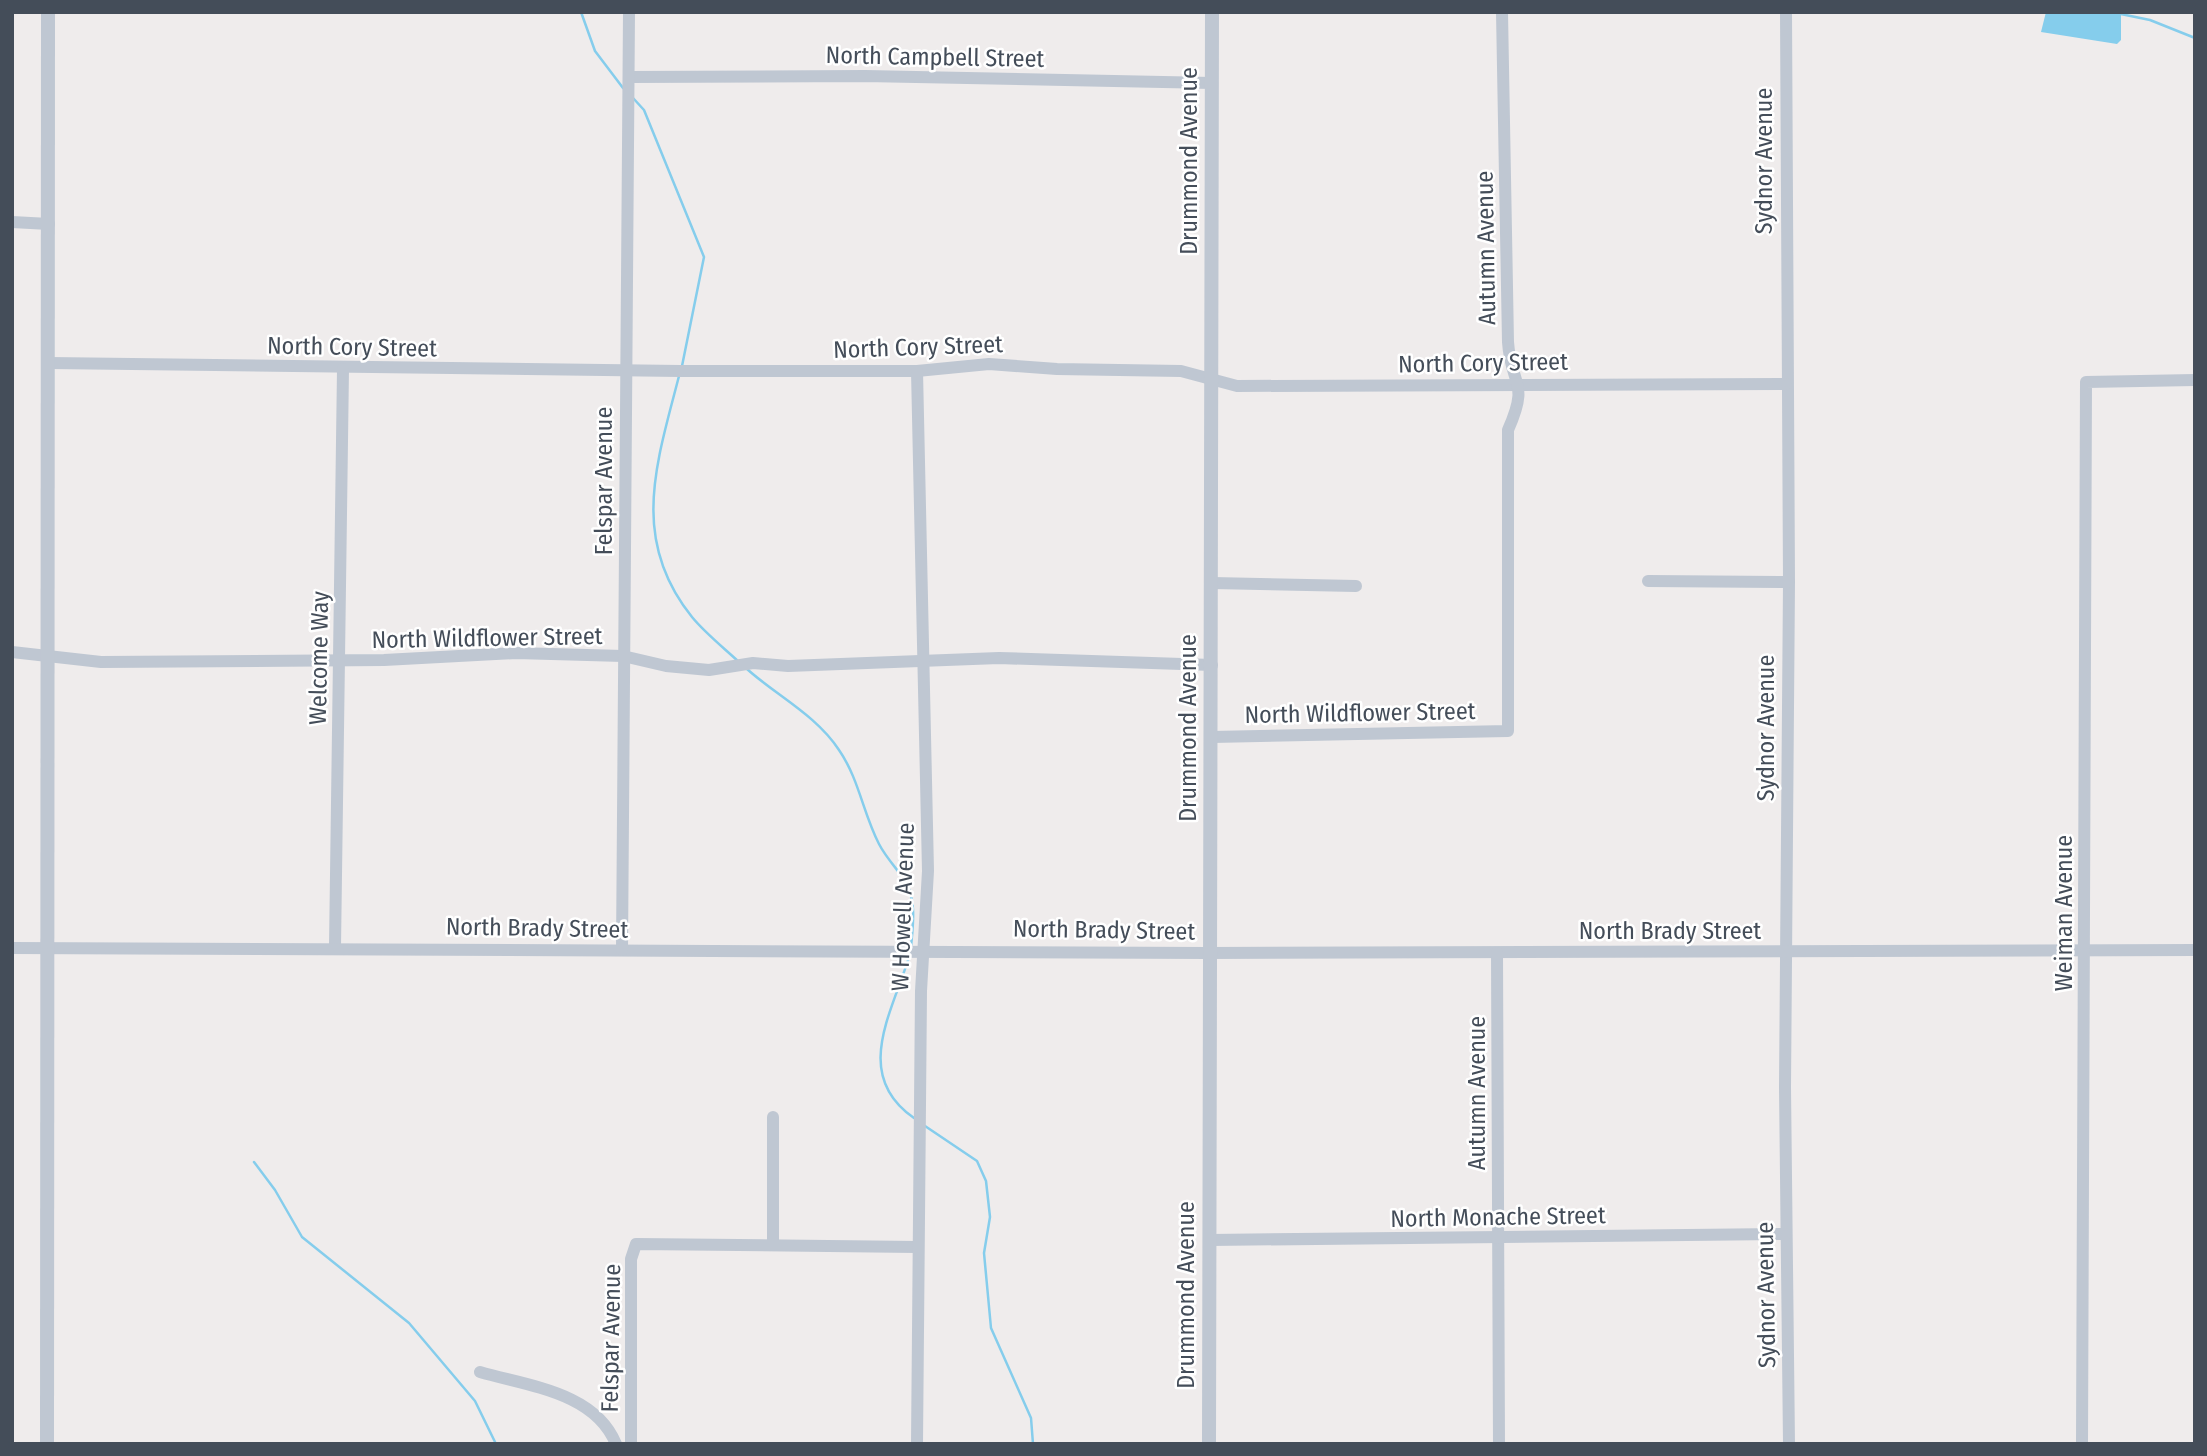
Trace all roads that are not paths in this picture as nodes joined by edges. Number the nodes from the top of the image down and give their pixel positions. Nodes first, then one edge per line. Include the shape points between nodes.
1 (48, 12) edge
2 (629, 12) edge
3 (1212, 12) edge
4 (1502, 12) edge
5 (1786, 12) edge
6 (631, 77) junction
7 (1212, 83) junction
8 (12, 222) edge
9 (49, 224) junction
10 (49, 363) junction
11 (343, 369) junction
12 (625, 370) junction
13 (917, 371) junction
14 (1211, 378) junction
15 (2195, 380) edge
16 (1519, 383) junction
17 (1786, 384) junction
18 (1647, 581) dead end
19 (1789, 582) junction
20 (1212, 583) junction
21 (1356, 586) dead end
22 (12, 652) edge
23 (49, 656) junction
24 (624, 656) junction
25 (924, 660) junction
26 (340, 661) junction
27 (1212, 665) junction
28 (1508, 731) joint
29 (1212, 737) junction
30 (335, 947) junction
31 (12, 948) edge
32 (48, 948) junction
33 (622, 950) junction
34 (925, 950) junction
35 (2085, 950) junction
36 (2195, 950) edge
37 (1787, 951) junction
38 (1208, 953) junction
39 (1497, 953) junction
40 (773, 1117) dead end
41 (1786, 1234) junction
42 (1498, 1238) junction
43 (1210, 1240) junction
44 (773, 1244) junction
45 (917, 1247) junction
46 (480, 1372) dead end
47 (47, 1444) edge
48 (616, 1444) edge
49 (631, 1444) edge
50 (917, 1444) edge
51 (1209, 1444) edge
52 (1499, 1444) edge
53 (1789, 1444) edge
54 (2082, 1444) edge

1 - 9 street
2 - 6 street, Felspar Avenue
3 - 7 street, Drummond Avenue
4 - 16 street, Autumn Avenue via 1508,342
5 - 17 street, Sydnor Avenue
6 - 7 street, North Campbell Street
6 - 12 street, Felspar Avenue
7 - 14 street, Drummond Avenue
8 - 9 street
9 - 10 street
10 - 11 street, North Cory Street
10 - 23 street
11 - 12 street, North Cory Street
11 - 26 street, Welcome Way
12 - 13 street, North Cory Street
12 - 24 street, Felspar Avenue
13 - 14 street, North Cory Street via 989,364 1181,371
13 - 25 street, W Howell Avenue
14 - 16 street, North Cory Street via 1237,386
14 - 20 street, Drummond Avenue
15 - 35 street, Weiman Avenue via 2087,382
16 - 17 street, North Cory Street
16 - 28 street, Autumn Avenue via 1520,400 1508,430
17 - 19 street, Sydnor Avenue
18 - 19 street
19 - 37 street, Sydnor Avenue
20 - 21 street
20 - 27 street, Drummond Avenue
22 - 23 street, North Wildflower Street
23 - 26 street, North Wildflower Street via 101,662
23 - 32 street
24 - 25 street, North Wildflower Street via 709,670 753,663 788,666
24 - 26 street, North Wildflower Street via 516,653
24 - 33 street, Felspar Avenue
25 - 27 street, North Wildflower Street
25 - 34 street, W Howell Avenue
26 - 30 street, Welcome Way
27 - 29 street, Drummond Avenue
28 - 29 street, North Wildflower Street
29 - 38 street, Drummond Avenue
30 - 32 street, North Brady Street
30 - 33 street, North Brady Street
31 - 32 street, North Brady Street
32 - 47 street
33 - 34 street, North Brady Street
34 - 38 street, North Brady Street
34 - 45 street, W Howell Avenue
35 - 36 street, North Brady Street
35 - 37 street, North Brady Street
35 - 54 street, Weiman Avenue
37 - 39 street, North Brady Street
37 - 41 street, Sydnor Avenue
38 - 39 street, North Brady Street
38 - 43 street, Drummond Avenue
39 - 42 street, Autumn Avenue
40 - 44 street
41 - 42 street, North Monache Street
41 - 53 street, Sydnor Avenue
42 - 43 street, North Monache Street
42 - 52 street, Autumn Avenue
43 - 51 street, Drummond Avenue
44 - 45 street
44 - 49 street, Felspar Avenue via 636,1244 631,1259
45 - 50 street, W Howell Avenue
46 - 48 street via 573,1399 609,1427

